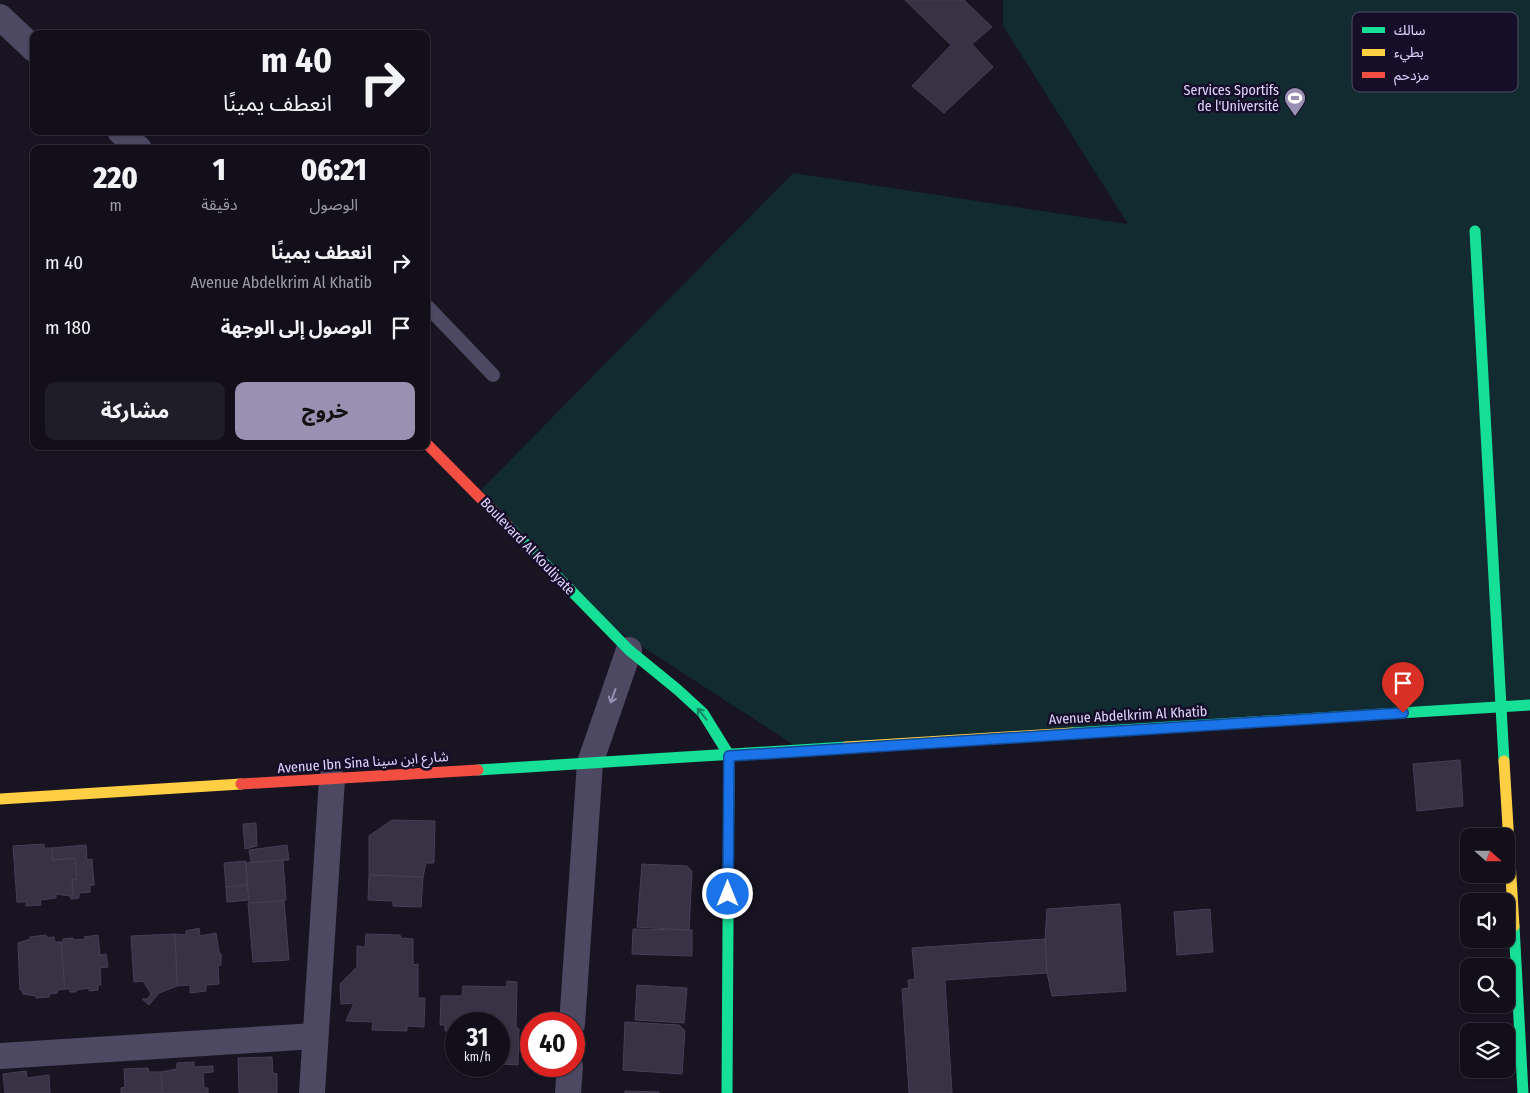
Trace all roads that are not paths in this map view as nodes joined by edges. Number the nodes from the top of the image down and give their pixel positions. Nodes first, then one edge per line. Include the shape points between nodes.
1 (0, 17) edge
2 (30, 45) edge
3 (124, 135) edge
4 (134, 145) edge
5 (1475, 230) dead end
6 (430, 309) edge
7 (493, 375) dead end
8 (430, 447) edge
9 (629, 650) junction
10 (1530, 705) edge
11 (1501, 707) junction
12 (729, 756) junction
13 (590, 763) junction
14 (332, 779) junction
15 (0, 799) edge
16 (573, 1012) edge
17 (315, 1036) junction
18 (0, 1056) edge
19 (569, 1077) edge
20 (312, 1093) edge
21 (568, 1093) edge
22 (728, 1093) edge
23 (1522, 1093) edge

1 - 2 street
3 - 4 street
5 - 11 street
6 - 7 lane
8 - 9 street, Boulevard Al Kouliyate
12 -> 9 street, Boulevard Al Kouliyate via 703,714
9 -> 13 street
10 - 11 street, Avenue Abdelkrim Al Khatib
11 - 12 street, Avenue Abdelkrim Al Khatib
11 - 23 street
12 - 13 street, Avenue Ibn Sina شارع ابن سينا
12 - 22 street
13 - 14 street, Avenue Ibn Sina شارع ابن سينا
13 - 16 street
14 - 15 street, Avenue Ibn Sina شارع ابن سينا
14 - 17 street
17 - 18 street
17 - 20 street
19 - 21 street

